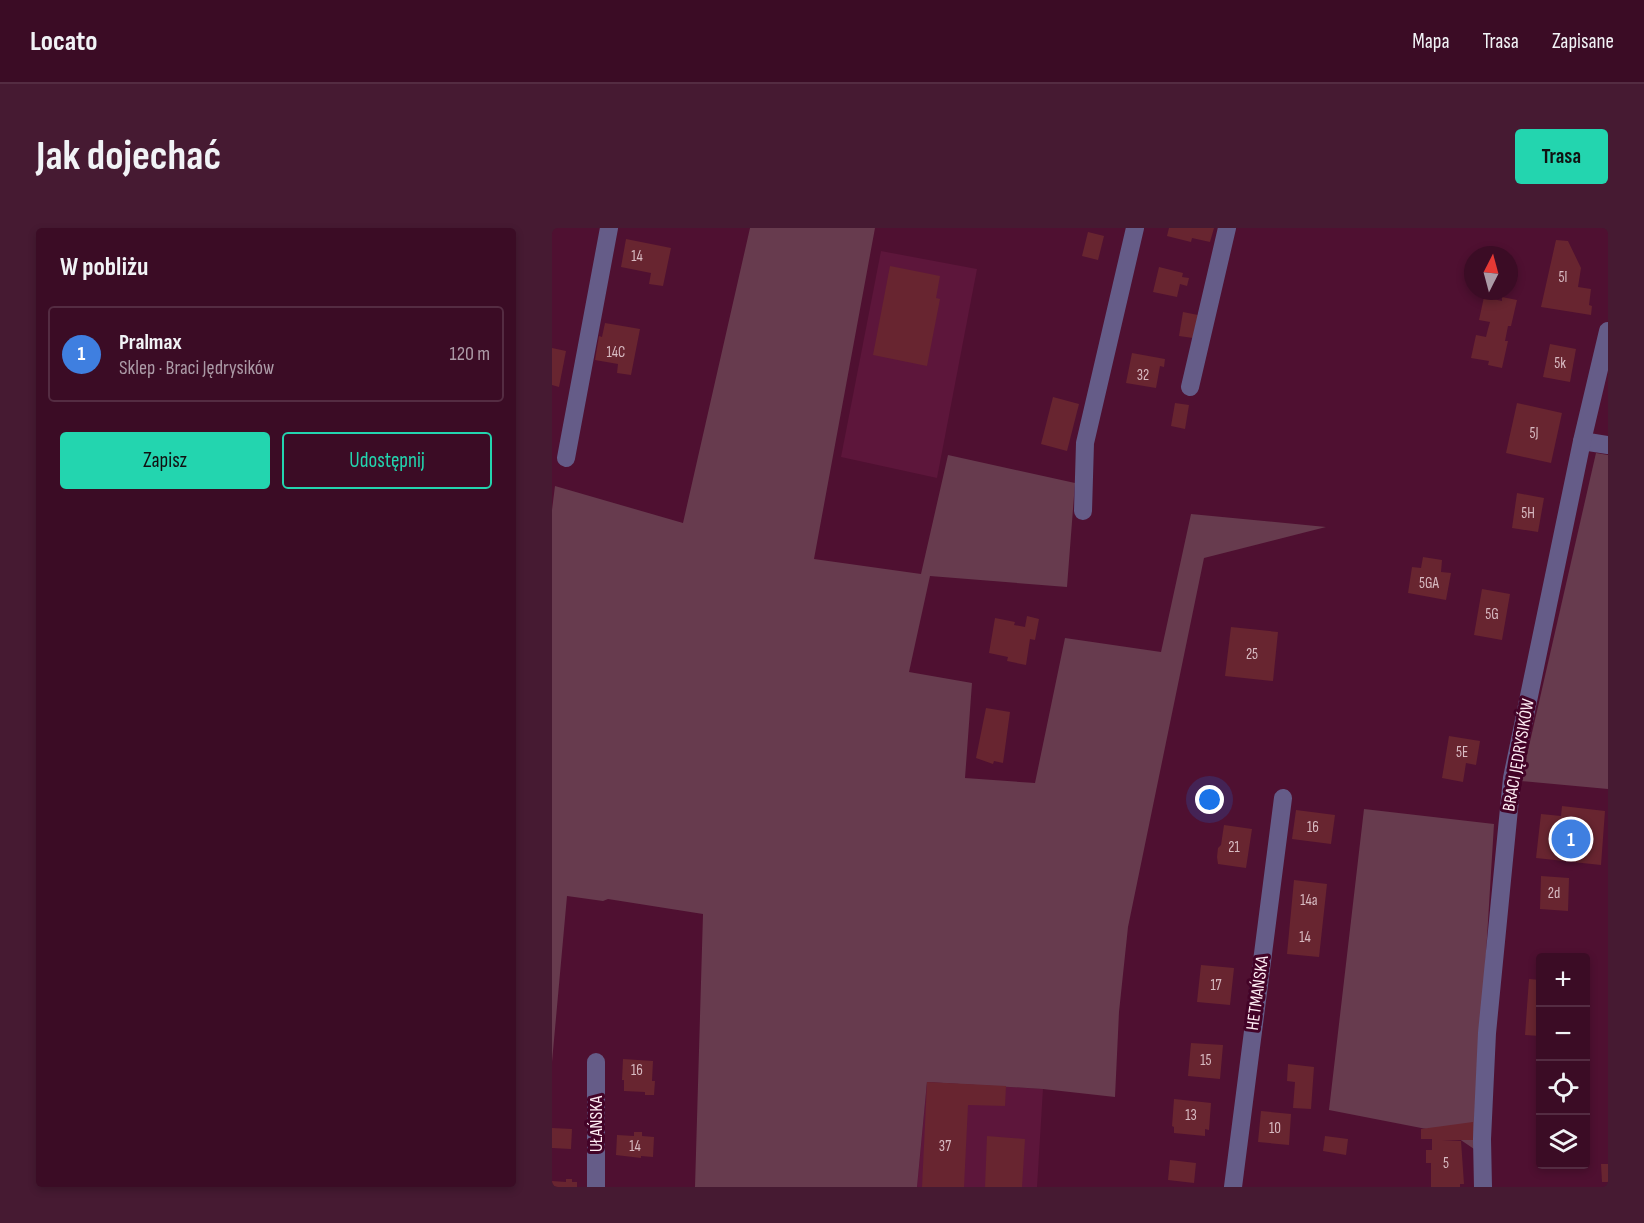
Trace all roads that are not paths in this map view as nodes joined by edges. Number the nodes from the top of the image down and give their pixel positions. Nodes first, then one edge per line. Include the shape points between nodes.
1 (609, 228) edge
2 (1135, 228) edge
3 (1227, 228) edge
4 (1608, 331) edge
5 (1190, 387) dead end
6 (1582, 441) junction
7 (1608, 445) edge
8 (566, 458) dead end
9 (1083, 511) dead end
10 (1283, 798) dead end
11 (596, 1062) dead end
12 (596, 1187) edge
13 (1233, 1187) edge
14 (1483, 1187) edge

1 - 8 street
2 - 9 street via 1085,443
3 - 5 street
4 - 6 street, BRACI JĘDRYSIKÓW
6 - 7 street
6 - 14 street, BRACI JĘDRYSIKÓW via 1512,778 1487,1033
10 - 13 street, HETMAŃSKA
11 - 12 street, UŁAŃSKA

